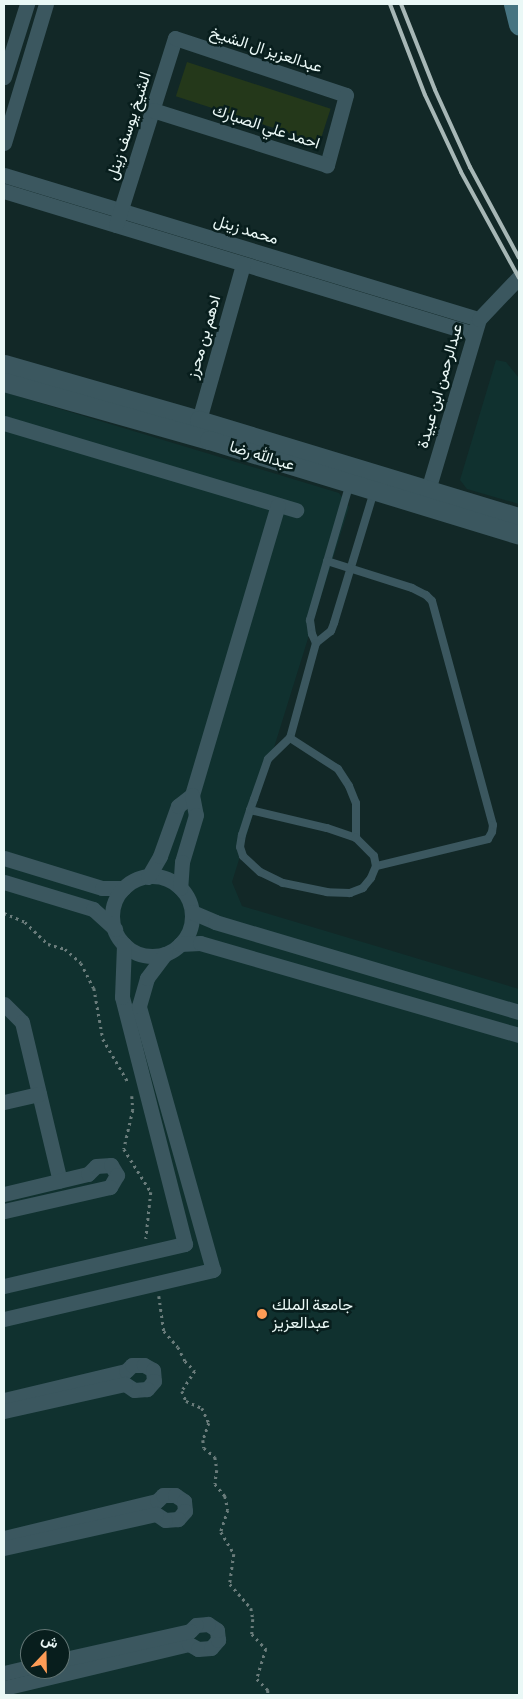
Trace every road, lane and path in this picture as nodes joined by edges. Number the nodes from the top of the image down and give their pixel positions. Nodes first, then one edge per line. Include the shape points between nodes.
1 (27, 4) edge
2 (46, 4) edge
3 (514, 4) edge
4 (519, 24) edge
5 (175, 38) joint
6 (4, 77) edge
7 (346, 95) joint
8 (153, 110) junction
9 (4, 143) edge
10 (4, 175) edge
11 (4, 191) edge
12 (118, 218) junction
13 (243, 264) junction
14 (519, 278) edge
15 (478, 318) junction
16 (474, 334) junction
17 (4, 364) edge
18 (4, 382) edge
19 (199, 420) junction
20 (4, 423) edge
21 (350, 483) junction
22 (428, 490) junction
23 (374, 491) junction
24 (278, 505) junction
25 (296, 510) dead end
26 (519, 517) edge
27 (519, 536) edge
28 (327, 561) junction
29 (351, 568) junction
30 (316, 643) junction
31 (290, 738) junction
32 (192, 794) junction
33 (250, 810) junction
34 (356, 838) junction
35 (4, 858) edge
36 (376, 866) junction
37 (148, 877) junction
38 (4, 882) edge
39 (124, 888) junction
40 (180, 888) junction
41 (192, 912) junction
42 (114, 929) junction
43 (124, 944) junction
44 (180, 944) junction
45 (165, 954) junction
46 (4, 1004) edge
47 (519, 1012) edge
48 (519, 1035) edge
49 (39, 1094) junction
50 (4, 1102) edge
51 (60, 1181) junction
52 (4, 1194) edge
53 (4, 1211) edge
54 (4, 1286) edge
55 (4, 1319) edge
56 (4, 1400) edge
57 (4, 1411) edge
58 (4, 1538) edge
59 (4, 1548) edge
60 (70, 1658) edge
61 (20, 1669) edge
62 (70, 1672) edge
63 (4, 1673) edge
64 (42, 1679) edge
65 (4, 1688) edge

1 - 6 street
2 - 9 street
3 - 4 main road
5 - 7 street, عبدالعزيز ال الشيخ
5 - 8 street, الشيخ يوسف زينل
7 - 8 street, احمد علي الصبارك via 327,165
8 - 12 street, الشيخ يوسف زينل
10 - 12 street, محمد زينل
11 - 12 street, محمد زينل
12 - 13 street, محمد زينل
12 - 15 street, محمد زينل
13 - 16 street, محمد زينل
13 - 19 street, ادهم بن محرز
14 - 15 street, عبدالرحمن ابن عبيدة
15 - 16 street, عبدالرحمن ابن عبيدة
16 - 22 street, عبدالرحمن ابن عبيدة
17 - 19 street, عبدالله رضا
18 - 21 street, عبدالله رضا
19 - 22 street, عبدالله رضا
20 - 24 street
21 - 23 street, عبدالله رضا
21 - 28 lane
22 - 26 street, عبدالله رضا
23 - 27 street, عبدالله رضا
23 - 29 lane
24 - 25 street
24 - 32 street
28 - 29 lane
28 - 30 lane via 310,620
29 - 30 lane via 331,631
29 - 36 lane via 412,588 426,594 432,601 493,825 488,839
30 - 31 lane
31 - 33 lane via 268,759
31 - 34 lane via 338,769 356,803
32 - 37 street via 178,806 160,856
32 - 40 street via 196,815 182,862
33 - 34 lane
33 - 36 lane via 240,847 243,856 260,872 283,883 350,893 363,888
34 - 36 lane via 374,856
35 - 39 street via 102,888
37 - 39 street
37 - 40 street via 165,879
38 - 42 street via 93,908
39 - 42 street via 114,903
40 - 41 street
41 - 44 street via 190,929
41 - 47 street via 215,922
42 - 43 street
43 - 45 street via 148,956
43 - 54 street via 122,997 186,1244
44 - 45 street
44 - 48 street via 200,943
45 - 55 street via 146,978 139,1006 213,1270
46 - 49 street via 22,1022
49 - 50 street
49 - 51 street
51 - 52 street
51 - 53 street via 88,1174 96,1166 111,1166 117,1175 110,1187
56 - 57 street via 126,1372 132,1365 144,1365 153,1370 154,1380 147,1389 134,1390 125,1384
58 - 59 street via 158,1502 163,1495 175,1495 184,1500 185,1511 178,1519 165,1520 156,1514
60 - 62 street via 190,1631 196,1625 208,1624 217,1630 218,1640 211,1648 198,1649 189,1644
61 - 63 street
64 - 65 street

